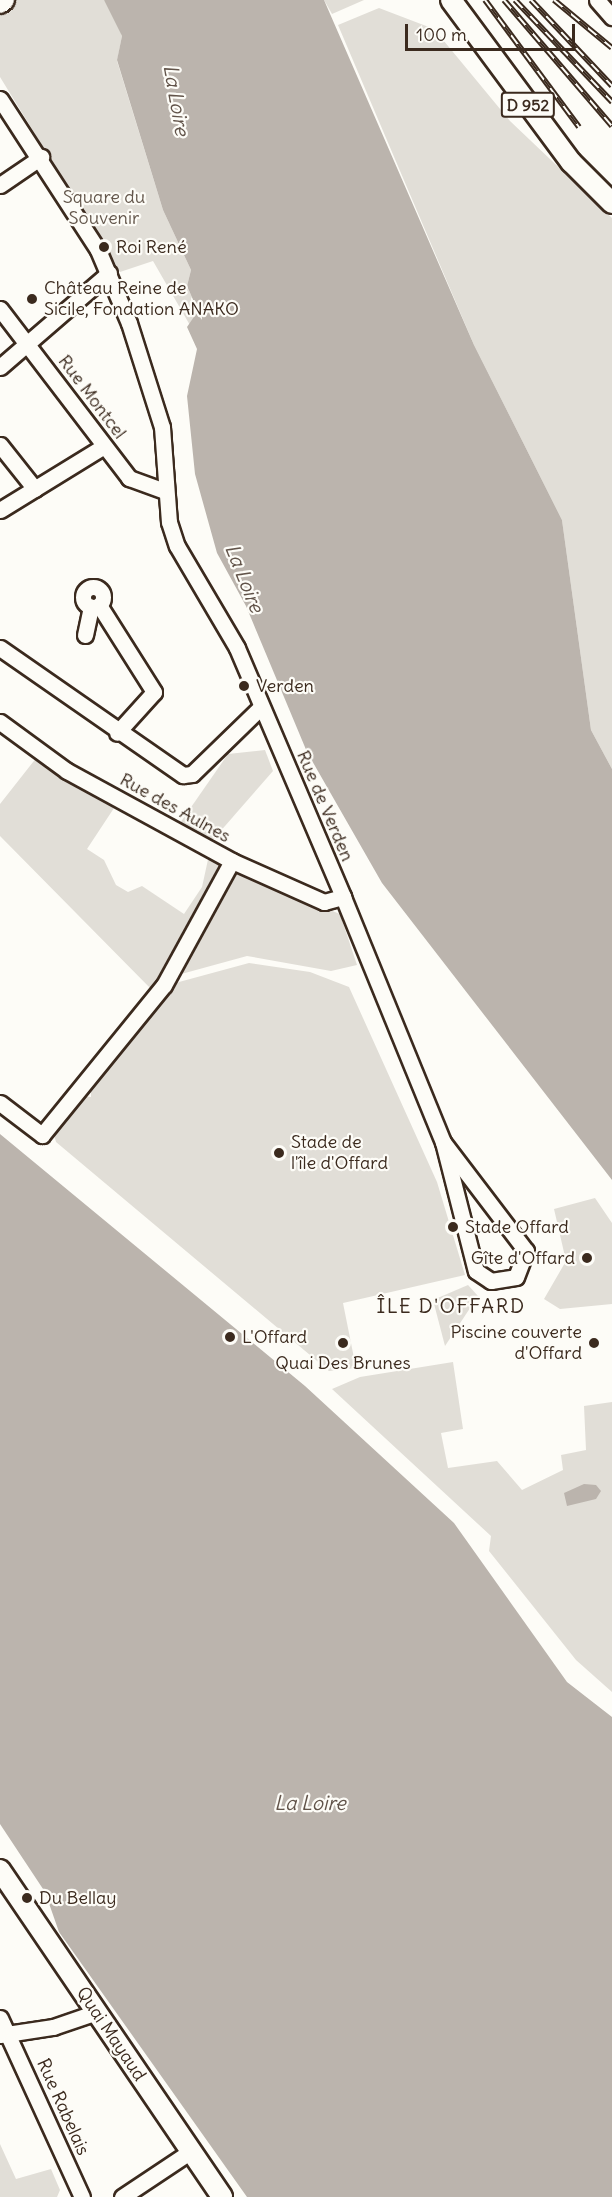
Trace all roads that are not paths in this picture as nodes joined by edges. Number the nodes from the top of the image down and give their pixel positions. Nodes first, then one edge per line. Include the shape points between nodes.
1 (4, 0) edge
2 (452, 0) edge
3 (597, 0) edge
4 (0, 3) edge
5 (612, 17) edge
6 (0, 99) edge
7 (41, 157) junction
8 (0, 185) edge
9 (612, 203) edge
10 (109, 273) junction
11 (0, 309) edge
12 (27, 344) junction
13 (0, 368) edge
14 (0, 445) edge
15 (104, 446) junction
16 (35, 489) junction
17 (165, 491) junction
18 (0, 510) edge
19 (85, 635) dead end
20 (1, 651) edge
21 (261, 707) junction
22 (0, 722) edge
23 (117, 733) junction
24 (232, 861) junction
25 (343, 897) junction
26 (0, 1103) edge
27 (443, 1142) junction
28 (0, 1870) edge
29 (97, 2012) junction
30 (0, 2018) edge
31 (4, 2034) edge
32 (191, 2151) junction
33 (82, 2197) edge
34 (122, 2197) edge
35 (222, 2197) edge

1 - 4 main road
2 - 9 main road, D 952 via 571,162
3 - 5 street
6 - 7 street, Rue de Verden
7 - 8 street
7 - 10 street, Rue de Verden
10 - 12 street
10 - 17 street, Rue de Verden via 141,352 162,427
11 - 12 street, Rue Montcel
12 - 13 street
12 - 15 street, Rue Montcel
14 - 16 street
15 - 16 street
15 - 17 street, Rue Montcel via 129,478
16 - 18 street
17 - 21 street, Rue de Verden via 177,546 237,648
19 - 23 street via 95,606 154,692
20 - 23 street
21 - 23 street via 192,774 176,773
21 - 25 street, Rue de Verden
22 - 24 street, Rue des Aulnes via 67,771
24 - 25 street, Rue des Aulnes via 324,902
24 - 26 street via 164,984 42,1135
25 - 27 street, Rue de Verden
27 - 27 street via 476,1271 491,1281 516,1277 526,1251
28 - 29 main road, Quai Mayaud
29 - 31 street via 60,2025
29 - 32 main road, Quai Mayaud
30 - 31 street, Rue Rabelais
31 - 33 street, Rue Rabelais
32 - 34 street
32 - 35 main road, Quai Mayaud

